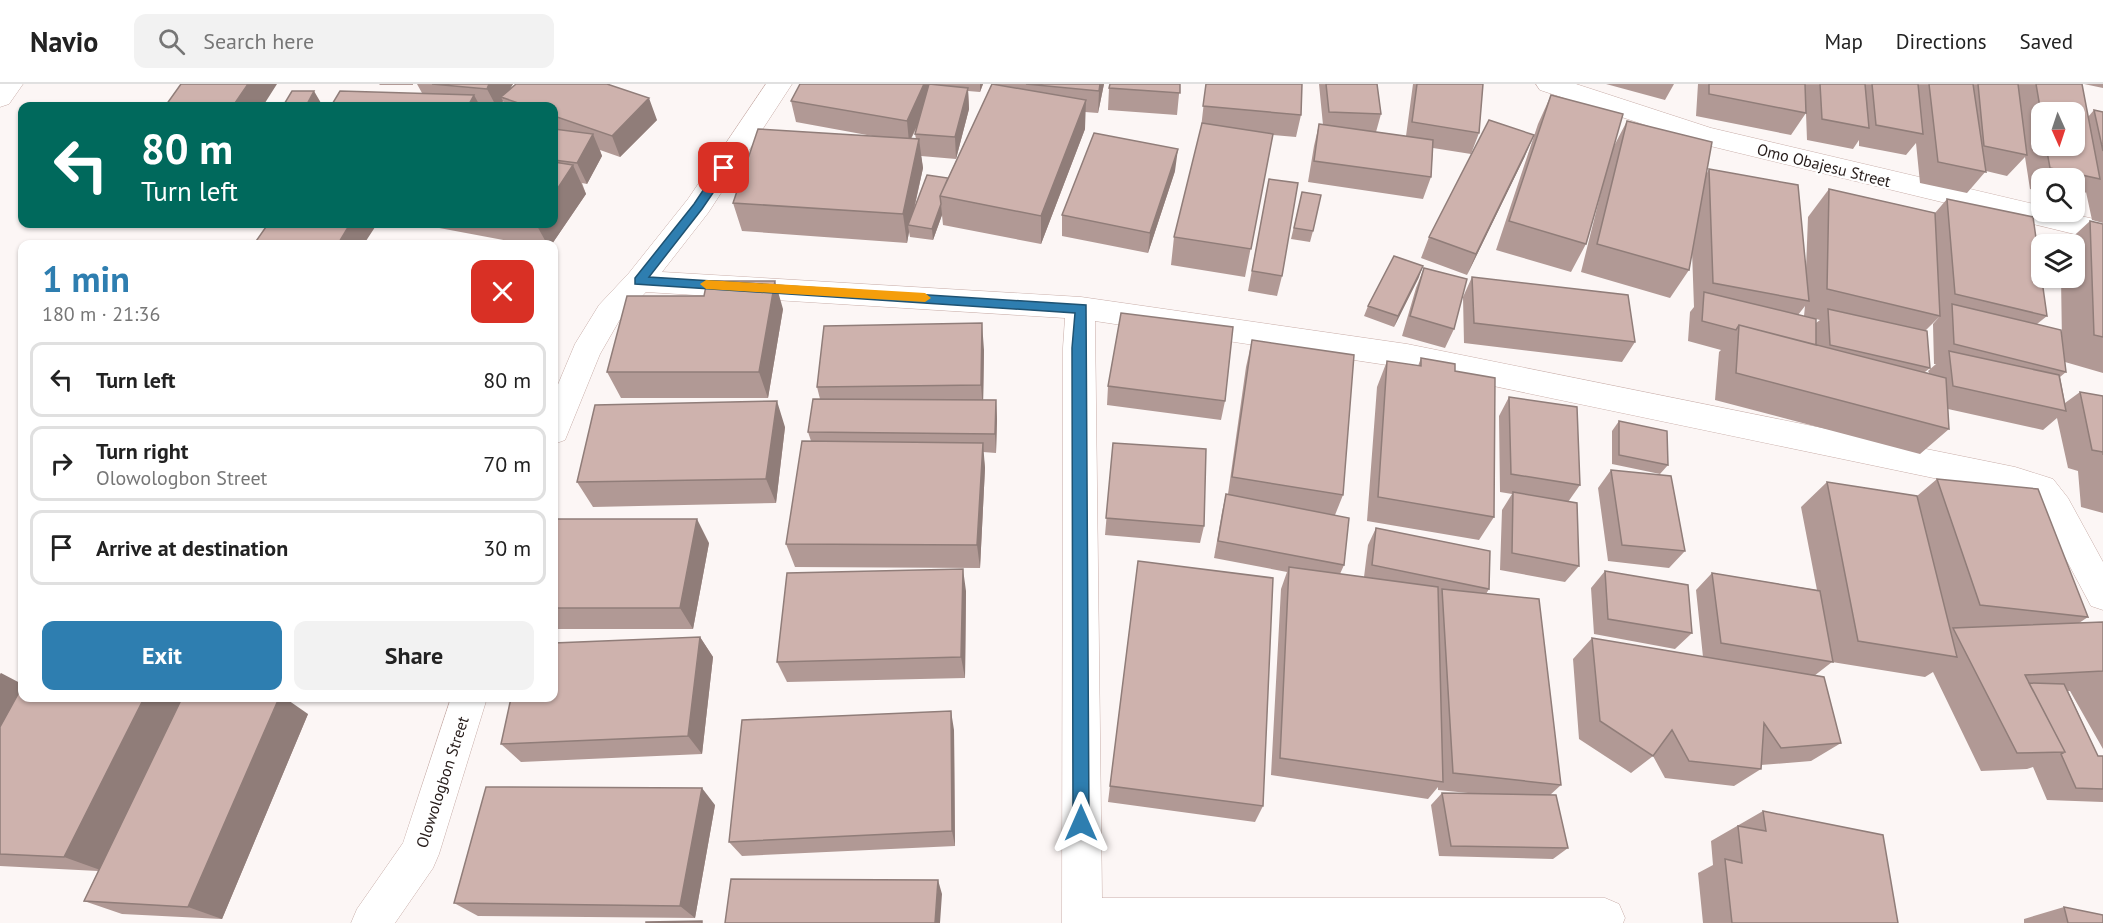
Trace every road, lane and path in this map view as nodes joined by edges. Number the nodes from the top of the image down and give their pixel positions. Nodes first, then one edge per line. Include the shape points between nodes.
1 (10, 84) edge
2 (779, 84) edge
3 (1549, 84) edge
4 (0, 98) edge
5 (2103, 231) edge
6 (639, 281) junction
7 (1081, 308) junction
8 (558, 421) edge
9 (2103, 595) edge
10 (468, 702) edge
11 (1605, 918) dead end
12 (1082, 920) edge
13 (371, 923) edge

1 - 4 street
2 - 6 street via 698,206
3 - 5 street, Omo Obajesu Street via 1706,136
6 - 7 street
6 - 8 street via 609,313 585,352
7 - 9 street via 1407,356 2015,481 2041,489 2056,508
7 - 12 street via 1078,348
10 - 13 street, Olowologbon Street via 419,854
11 - 12 street

